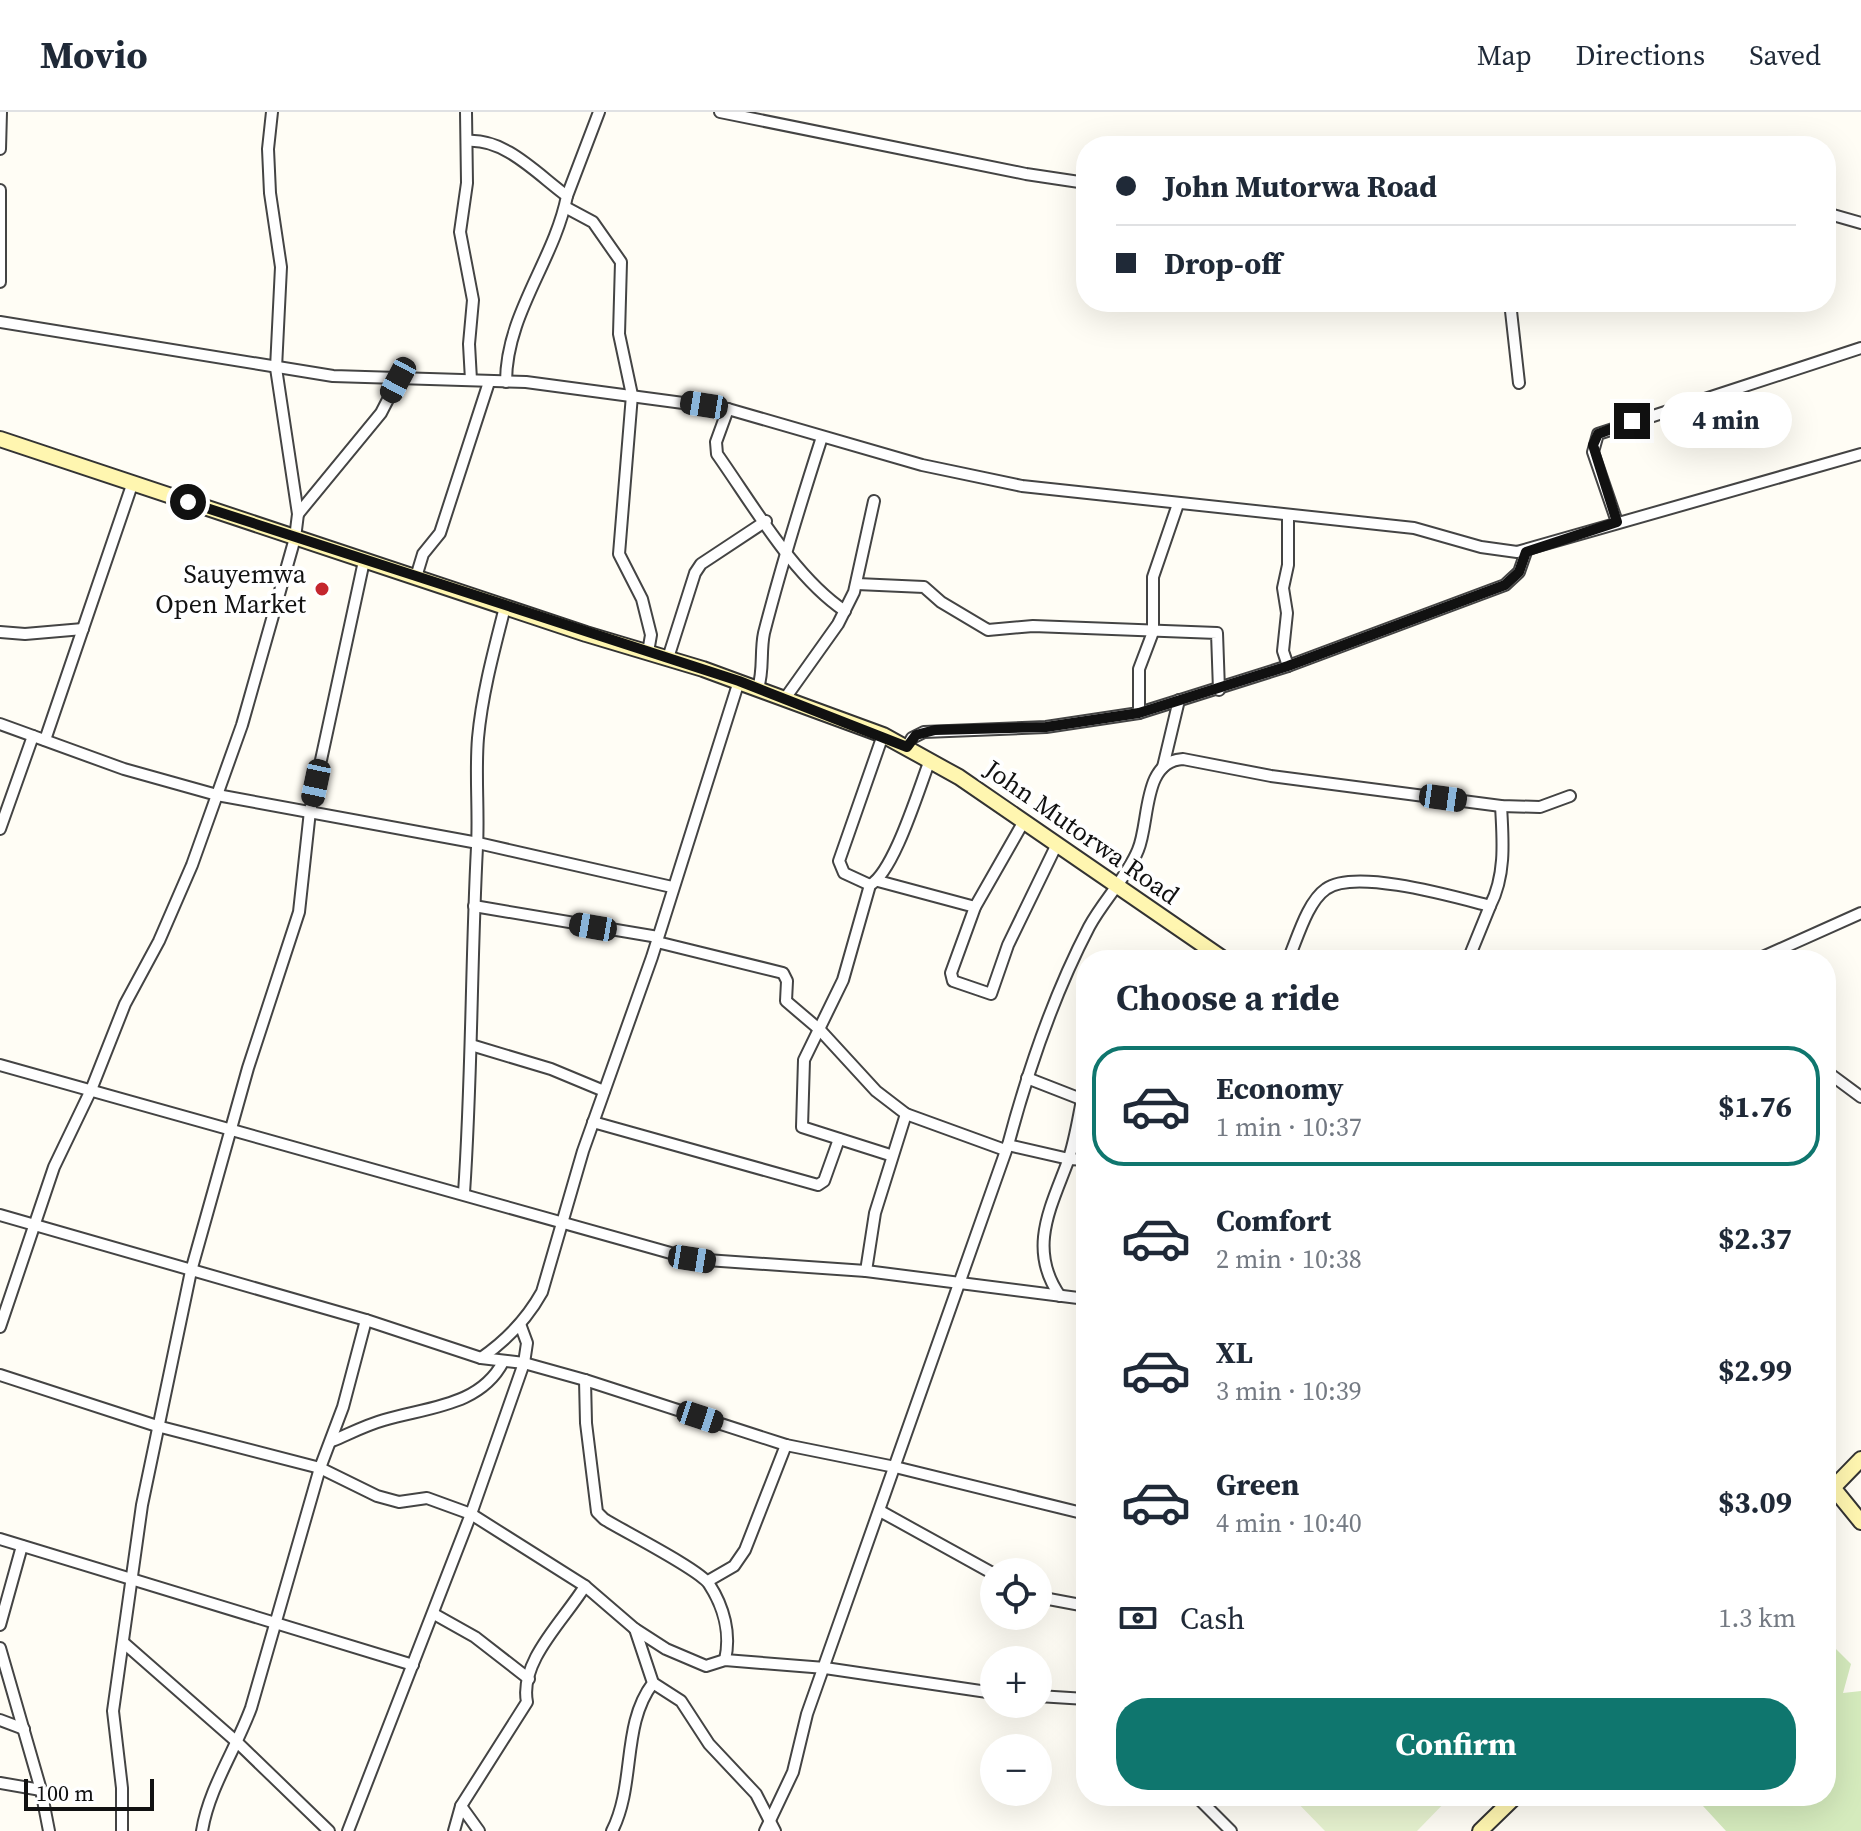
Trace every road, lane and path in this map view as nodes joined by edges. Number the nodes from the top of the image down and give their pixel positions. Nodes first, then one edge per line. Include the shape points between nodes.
1 (1, 112) edge
2 (272, 112) edge
3 (466, 112) edge
4 (599, 112) edge
5 (720, 112) edge
6 (467, 141) junction
7 (0, 149) edge
8 (1076, 182) edge
9 (0, 190) edge
10 (566, 202) junction
11 (1836, 216) edge
12 (1861, 223) edge
13 (0, 282) edge
14 (1511, 312) edge
15 (0, 322) edge
16 (1861, 348) edge
17 (276, 368) junction
18 (398, 380) junction
19 (471, 380) junction
20 (489, 382) junction
21 (506, 382) junction
22 (1519, 383) dead end
23 (632, 395) junction
24 (728, 409) junction
25 (822, 437) junction
26 (0, 439) edge
27 (1861, 454) edge
28 (133, 482) junction
29 (874, 501) dead end
30 (1178, 504) junction
31 (298, 514) junction
32 (1288, 517) junction
33 (766, 521) junction
34 (1617, 522) junction
35 (295, 538) junction
36 (786, 550) junction
37 (1526, 552) junction
38 (364, 561) junction
39 (416, 577) junction
40 (857, 584) junction
41 (505, 607) junction
42 (845, 611) junction
43 (83, 629) junction
44 (0, 632) edge
45 (1153, 632) junction
46 (648, 652) junction
47 (668, 658) junction
48 (1288, 666) junction
49 (739, 681) junction
50 (758, 688) junction
51 (1219, 690) junction
52 (786, 697) junction
53 (1179, 700) junction
54 (1139, 713) junction
55 (0, 724) edge
56 (883, 735) junction
57 (33, 736) junction
58 (45, 740) junction
59 (907, 747) junction
60 (930, 760) junction
61 (1163, 767) junction
62 (217, 795) junction
63 (1570, 796) dead end
64 (1501, 806) junction
65 (310, 811) junction
66 (1024, 821) junction
67 (0, 829) edge
68 (478, 843) junction
69 (1057, 844) junction
70 (874, 883) junction
71 (1116, 884) junction
72 (672, 887) junction
73 (474, 906) junction
74 (1490, 906) junction
75 (975, 907) junction
76 (1861, 913) edge
77 (658, 939) junction
78 (1078, 950) edge
79 (1210, 950) edge
80 (1293, 950) edge
81 (1472, 950) edge
82 (1778, 950) edge
83 (1076, 955) edge
84 (820, 1030) junction
85 (471, 1045) junction
86 (0, 1065) edge
87 (1027, 1078) junction
88 (1836, 1078) edge
89 (91, 1090) junction
90 (604, 1091) junction
91 (1076, 1097) edge
92 (1861, 1097) edge
93 (906, 1114) junction
94 (593, 1122) junction
95 (231, 1130) junction
96 (1076, 1131) edge
97 (839, 1139) junction
98 (1007, 1147) junction
99 (890, 1155) junction
100 (1069, 1159) junction
101 (1076, 1159) edge
102 (464, 1193) junction
103 (0, 1215) edge
104 (35, 1224) junction
105 (562, 1224) junction
106 (191, 1271) junction
107 (866, 1271) junction
108 (960, 1284) junction
109 (1060, 1296) junction
110 (1076, 1298) edge
111 (366, 1320) junction
112 (520, 1324) junction
113 (0, 1327) edge
114 (481, 1358) junction
115 (503, 1362) junction
116 (524, 1363) junction
117 (0, 1375) edge
118 (585, 1380) junction
119 (157, 1426) junction
120 (332, 1441) junction
121 (786, 1445) junction
122 (1861, 1459) edge
123 (895, 1467) junction
124 (320, 1468) junction
125 (1836, 1480) edge
126 (1836, 1495) edge
127 (880, 1511) junction
128 (1076, 1512) edge
129 (471, 1514) junction
130 (1861, 1522) edge
131 (0, 1539) edge
132 (22, 1546) junction
133 (980, 1566) edge
134 (129, 1578) junction
135 (708, 1581) junction
136 (585, 1586) junction
137 (1052, 1600) edge
138 (1076, 1604) edge
139 (434, 1614) junction
140 (275, 1621) junction
141 (0, 1625) edge
142 (635, 1629) junction
143 (124, 1643) junction
144 (0, 1648) edge
145 (725, 1660) junction
146 (413, 1665) junction
147 (825, 1668) junction
148 (529, 1679) junction
149 (653, 1683) junction
150 (980, 1691) edge
151 (1052, 1697) edge
152 (1076, 1698) edge
153 (0, 1720) edge
154 (24, 1729) junction
155 (238, 1743) junction
156 (0, 1783) edge
157 (41, 1790) junction
158 (461, 1806) junction
159 (1206, 1806) edge
160 (1506, 1806) edge
161 (770, 1828) edge
162 (49, 1831) edge
163 (122, 1831) edge
164 (202, 1831) edge
165 (329, 1831) edge
166 (348, 1831) edge
167 (454, 1831) edge
168 (479, 1831) edge
169 (612, 1831) edge
170 (1231, 1831) edge
171 (1480, 1831) edge

1 - 7 street
2 - 17 street via 270,193 281,267
3 - 6 street
4 - 10 street
5 - 8 street
6 - 10 street via 502,147
6 - 19 street via 460,232 473,300
9 - 13 street
10 - 21 street via 510,342
10 - 23 street via 593,222 619,256 619,334
11 - 12 street
14 - 22 street
15 - 17 street
16 - 34 street via 1598,434 1593,452
17 - 18 street
17 - 31 street
18 - 19 street
18 - 31 street via 381,413
19 - 20 street
20 - 21 street
20 - 39 street via 440,533 423,554
21 - 23 street
23 - 24 street
23 - 46 street via 619,554 642,599 651,635
24 - 25 street
24 - 33 street via 717,454
25 - 30 street via 1022,486
25 - 36 street
26 - 28 street, John Mutorwa Road
27 - 34 street
28 - 35 street, John Mutorwa Road
28 - 43 street
29 - 40 street
30 - 32 street
30 - 45 street via 1153,577
31 - 35 street
32 - 37 street via 1414,528 1481,547
32 - 48 street via 1283,588 1283,651
33 - 36 street
33 - 47 street via 701,564
34 - 37 street
35 - 38 street, John Mutorwa Road
35 - 62 street
36 - 42 street via 814,587
36 - 50 street via 761,649
37 - 48 street via 1519,572 1505,585
38 - 39 street, John Mutorwa Road
38 - 65 street
39 - 41 street, John Mutorwa Road
40 - 42 street
40 - 45 street via 924,587 988,630 1033,626
41 - 46 street, John Mutorwa Road
41 - 68 street via 478,738
42 - 52 street
43 - 44 street
43 - 58 street
45 - 51 street via 1217,633
45 - 54 street via 1139,669
46 - 47 street, John Mutorwa Road
47 - 49 street, John Mutorwa Road
48 - 51 street
49 - 50 street, John Mutorwa Road
49 - 72 street
50 - 52 street, John Mutorwa Road
51 - 53 street
52 - 56 street, John Mutorwa Road
53 - 54 street
53 - 61 street
54 - 59 street via 1046,727 935,730 916,735
55 - 57 street
56 - 59 street, John Mutorwa Road
56 - 70 street via 839,861 844,873
57 - 58 street
57 - 67 street
58 - 62 street
59 - 60 street, John Mutorwa Road
60 - 66 street, John Mutorwa Road
60 - 70 street via 893,854
61 - 64 street via 1183,759
61 - 71 street via 1155,776 1138,851
62 - 65 street
62 - 89 street via 192,865 125,1004
63 - 64 street via 1540,807
64 - 74 street via 1503,850
65 - 68 street
65 - 95 street via 299,912
66 - 69 street, John Mutorwa Road
66 - 75 street
68 - 72 street
68 - 73 street
69 - 71 street, John Mutorwa Road
69 - 75 street via 1008,945 991,994 951,978
70 - 75 street
70 - 84 street via 843,980
71 - 78 street
71 - 79 street, John Mutorwa Road
72 - 77 street
73 - 77 street
73 - 85 street
74 - 80 street via 1398,885 1337,883 1317,898
74 - 81 street
76 - 82 street
77 - 84 street via 783,973 786,1001
77 - 90 street
83 - 87 street
84 - 93 street via 876,1091
84 - 97 street via 804,1060 801,1123 805,1130
85 - 90 street
85 - 102 street
86 - 89 street
87 - 91 street
87 - 98 street
88 - 92 street
89 - 95 street
89 - 104 street via 54,1167
90 - 94 street
93 - 98 street
93 - 99 street
94 - 97 street via 818,1185
94 - 105 street
95 - 102 street
95 - 106 street
96 - 100 street
97 - 99 street
98 - 100 street
98 - 108 street
99 - 107 street
100 - 101 street
100 - 109 street via 1052,1196 1042,1240
102 - 105 street
103 - 104 street
104 - 106 street
104 - 113 street
105 - 107 street via 713,1262
105 - 112 street via 542,1292
106 - 111 street
106 - 119 street
107 - 108 street
108 - 109 street
108 - 123 street
109 - 110 street
111 - 114 street
111 - 120 street
112 - 114 street
112 - 116 street via 527,1343
114 - 115 street
115 - 116 street
115 - 120 street via 483,1390
116 - 118 street
116 - 129 street
117 - 119 street
118 - 121 street
118 - 135 street via 597,1512
119 - 124 street
119 - 134 street
120 - 124 street
121 - 123 street
121 - 135 street via 745,1550 734,1566
122 - 125 street
123 - 127 street
123 - 128 street
124 - 129 street via 377,1496 399,1502 427,1498
124 - 140 street
126 - 130 street
127 - 133 street
127 - 147 street
129 - 136 street
129 - 139 street
131 - 132 street
132 - 134 street
132 - 141 street
134 - 140 street
134 - 143 street
135 - 145 street via 726,1621
136 - 142 street
136 - 148 street via 546,1641
137 - 138 street
139 - 146 street
139 - 148 street via 475,1637
140 - 146 street
140 - 155 street
142 - 145 street via 706,1666
142 - 149 street
143 - 155 street
143 - 163 street via 113,1711
144 - 154 street
145 - 147 street
146 - 166 street
147 - 150 street
147 - 161 street
148 - 158 street via 527,1702
149 - 161 street via 681,1701 709,1744 756,1794
149 - 169 street via 637,1714 625,1792
151 - 152 street
153 - 154 street
154 - 157 street
155 - 164 street via 216,1786
155 - 165 street
156 - 157 street
157 - 162 street
158 - 167 street
158 - 168 street
159 - 170 street
160 - 171 street

